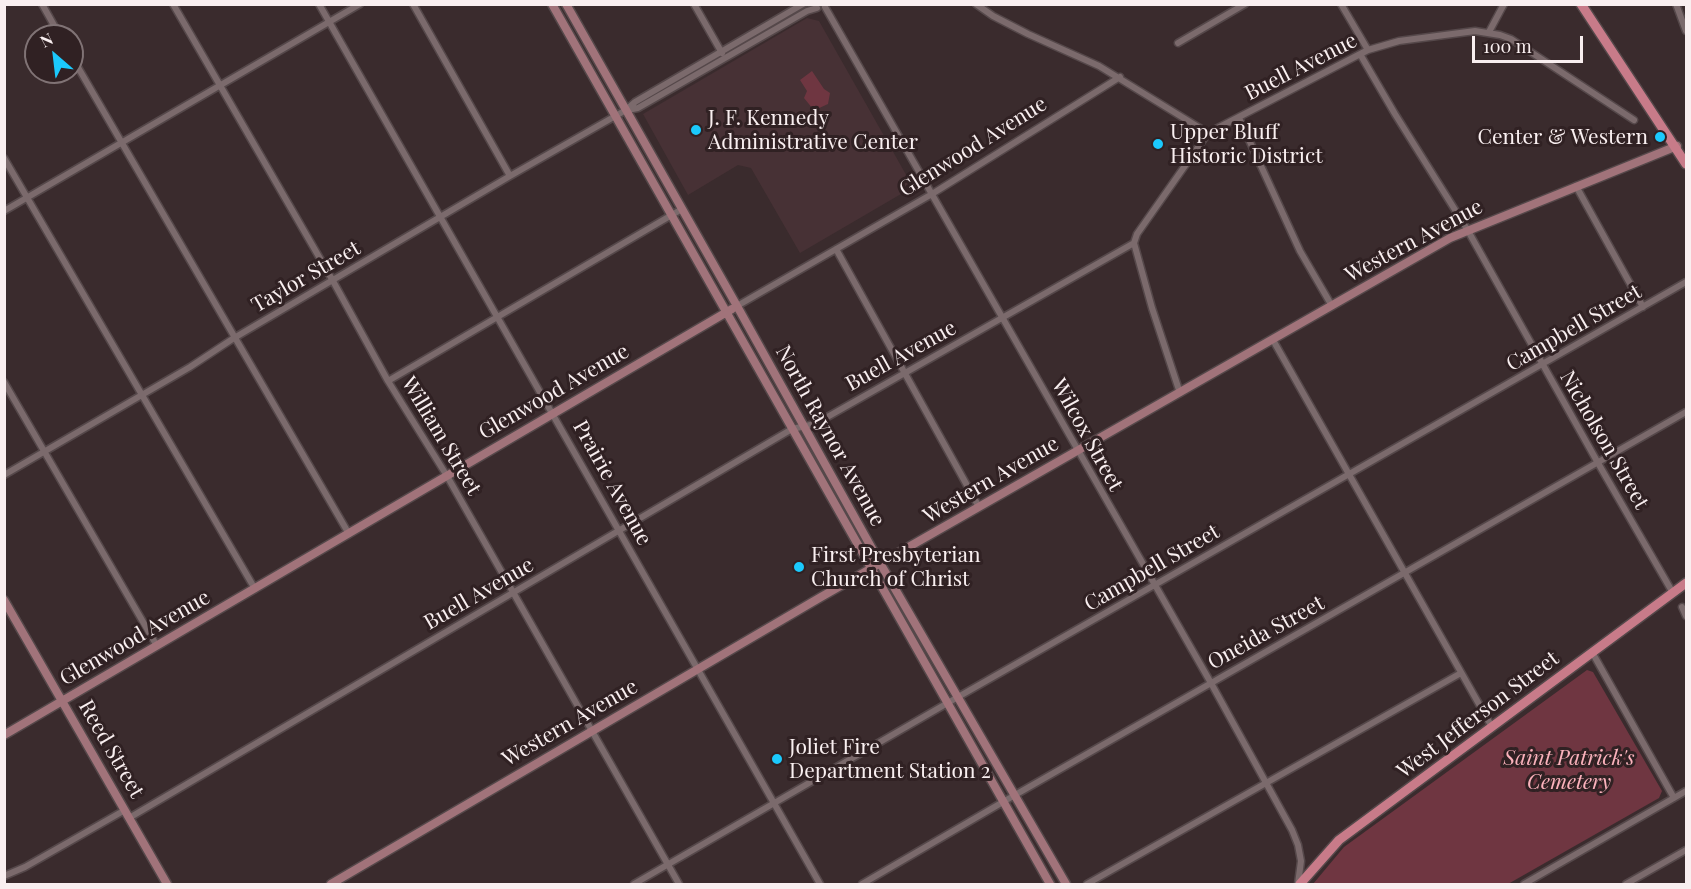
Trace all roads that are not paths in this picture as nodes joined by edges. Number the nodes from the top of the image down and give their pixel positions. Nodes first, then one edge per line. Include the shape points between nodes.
1 (42, 4) edge
2 (173, 4) edge
3 (320, 4) edge
4 (360, 4) edge
5 (413, 4) edge
6 (552, 4) edge
7 (566, 4) edge
8 (694, 4) edge
9 (803, 4) edge
10 (976, 4) edge
11 (1245, 4) edge
12 (1341, 4) edge
13 (1504, 4) edge
14 (1581, 4) edge
15 (1676, 4) edge
16 (814, 6) edge
17 (826, 6) edge
18 (330, 22) junction
19 (53, 24) edge
20 (1686, 31) edge
21 (1488, 32) junction
22 (1178, 43) dead end
23 (1368, 50) junction
24 (722, 53) junction
25 (1360, 54) junction
26 (1120, 77) junction
27 (84, 78) edge
28 (219, 85) junction
29 (626, 111) junction
30 (615, 116) junction
31 (1239, 118) junction
32 (1634, 120) dead end
33 (1208, 133) junction
34 (121, 143) junction
35 (1686, 143) edge
36 (1677, 146) junction
37 (4, 158) edge
38 (653, 158) junction
39 (1686, 159) edge
40 (642, 165) junction
41 (510, 176) junction
42 (1576, 186) junction
43 (932, 194) junction
44 (27, 198) junction
45 (682, 209) junction
46 (4, 211) edge
47 (671, 215) junction
48 (440, 217) junction
49 (1467, 229) junction
50 (1134, 243) junction
51 (836, 249) junction
52 (333, 281) junction
53 (1686, 282) edge
54 (737, 306) junction
55 (1332, 306) junction
56 (1643, 307) junction
57 (727, 312) junction
58 (497, 317) junction
59 (1003, 318) junction
60 (234, 338) junction
61 (1273, 340) junction
62 (1542, 365) junction
63 (904, 374) junction
64 (388, 381) junction
65 (4, 382) edge
66 (1180, 393) junction
67 (141, 395) junction
68 (1686, 412) edge
69 (554, 413) junction
70 (803, 426) junction
71 (792, 429) junction
72 (1077, 451) junction
73 (45, 452) junction
74 (1598, 463) junction
75 (4, 475) edge
76 (1349, 475) junction
77 (447, 476) junction
78 (979, 507) junction
79 (620, 530) junction
80 (348, 534) junction
81 (880, 563) junction
82 (872, 568) junction
83 (1405, 574) junction
84 (1686, 583) edge
85 (1155, 586) junction
86 (255, 589) junction
87 (513, 593) junction
88 (1673, 593) junction
89 (4, 600) edge
90 (1682, 607) dead end
91 (1686, 616) edge
92 (157, 646) junction
93 (1592, 652) junction
94 (698, 669) junction
95 (1461, 673) junction
96 (1211, 683) junction
97 (958, 697) junction
98 (63, 701) junction
99 (948, 703) junction
100 (1492, 727) junction
101 (591, 731) junction
102 (4, 735) edge
103 (1265, 784) junction
104 (1686, 791) edge
105 (1015, 795) junction
106 (1674, 798) junction
107 (1004, 802) junction
108 (774, 804) junction
109 (127, 814) junction
110 (1686, 850) edge
111 (668, 865) junction
112 (4, 876) edge
113 (167, 885) edge
114 (331, 885) edge
115 (634, 885) edge
116 (679, 885) edge
117 (820, 885) edge
118 (862, 885) edge
119 (1050, 885) edge
120 (1066, 885) edge
121 (1087, 885) edge
122 (1299, 885) edge
123 (1524, 885) edge
124 (1626, 885) edge

1 - 19 street
2 - 28 street, William Street
3 - 18 street, Prairie Avenue
4 - 18 street
5 - 41 street
6 - 30 street, North Raynor Avenue
7 - 29 street, North Raynor Avenue
8 - 24 street
9 - 24 street, Taylor Street
10 - 26 street via 993,16
11 - 22 street
12 - 23 street
13 - 21 street
14 - 36 main road
15 - 20 street
16 - 17 street, Taylor Street
16 - 29 street, Taylor Street via 638,108
17 - 43 street, Wilcox Street
18 - 28 street
18 - 48 street, Prairie Avenue
21 - 23 street, Buell Avenue via 1399,41
21 - 32 street, Buell Avenue via 1511,39
23 - 25 street, Buell Avenue
24 - 29 street, Taylor Street via 635,102
25 - 31 street, Buell Avenue
25 - 49 street, Nicholson Street
26 - 33 street
26 - 43 street, Glenwood Avenue
27 - 34 street
28 - 34 street
28 - 52 street, William Street
29 - 30 street, Taylor Street
29 - 38 street, North Raynor Avenue
30 - 40 street, North Raynor Avenue
30 - 41 street, Taylor Street
31 - 33 street, Buell Avenue
31 - 55 street via 1300,251
33 - 50 street, Buell Avenue
34 - 44 street
34 - 60 street
35 - 36 main road, Western Avenue
36 - 39 main road
36 - 42 street, Western Avenue
37 - 44 street
38 - 40 street
38 - 45 street, North Raynor Avenue
40 - 47 street, North Raynor Avenue
41 - 48 street, Taylor Street
42 - 49 street, Western Avenue
42 - 56 street
43 - 51 street, Glenwood Avenue
43 - 59 street, Wilcox Street
44 - 46 street
44 - 67 street
45 - 47 street
45 - 54 street, North Raynor Avenue
47 - 57 street, North Raynor Avenue
47 - 58 street
48 - 52 street, Taylor Street
48 - 58 street, Prairie Avenue
49 - 55 street, Western Avenue
49 - 62 street, Nicholson Street
50 - 59 street, Buell Avenue
50 - 66 street
51 - 54 street, Glenwood Avenue
51 - 63 street
52 - 60 street, Taylor Street
52 - 64 street, William Street
53 - 56 street, Campbell Street
54 - 57 street, Glenwood Avenue
54 - 70 street, North Raynor Avenue
55 - 61 street, Western Avenue
56 - 62 street, Campbell Street
57 - 69 street, Glenwood Avenue
57 - 71 street, North Raynor Avenue
58 - 64 street
58 - 69 street, Prairie Avenue
59 - 63 street, Buell Avenue
59 - 72 street, Wilcox Street
60 - 67 street, Taylor Street
60 - 80 street
61 - 66 street, Western Avenue
61 - 76 street
62 - 74 street, Nicholson Street
62 - 76 street, Campbell Street
63 - 70 street, Buell Avenue via 815,424
63 - 78 street
64 - 77 street, William Street
65 - 73 street
66 - 72 street, Western Avenue
67 - 73 street, Taylor Street
67 - 86 street
68 - 74 street, Oneida Street
69 - 77 street, Glenwood Avenue
69 - 79 street, Prairie Avenue
70 - 71 street, Buell Avenue
70 - 81 street, North Raynor Avenue
71 - 79 street, Buell Avenue
71 - 82 street, North Raynor Avenue
72 - 78 street, Western Avenue
72 - 85 street, Wilcox Street
73 - 75 street, Taylor Street
73 - 92 street
74 - 83 street, Oneida Street
74 - 88 street, Nicholson Street
76 - 83 street
76 - 85 street, Campbell Street
77 - 80 street, Glenwood Avenue
77 - 87 street, William Street
78 - 81 street, Western Avenue
79 - 87 street, Buell Avenue
79 - 94 street, Prairie Avenue
80 - 86 street, Glenwood Avenue
81 - 82 street, Western Avenue
81 - 97 street, North Raynor Avenue
82 - 94 street, Western Avenue
82 - 99 street, North Raynor Avenue
83 - 95 street
83 - 96 street, Oneida Street
84 - 88 main road, West Jefferson Street
85 - 96 street, Wilcox Street
85 - 97 street, Campbell Street
86 - 92 street, Glenwood Avenue
87 - 101 street, William Street
87 - 109 street, Buell Avenue
88 - 93 main road, West Jefferson Street
89 - 98 street, Reed Street
90 - 91 street
92 - 98 street, Glenwood Avenue
93 - 100 main road, West Jefferson Street
93 - 106 street
94 - 101 street, Western Avenue
94 - 108 street, Prairie Avenue
95 - 100 street
95 - 103 street
96 - 103 street, Wilcox Street
96 - 105 street, Oneida Street
97 - 99 street, Campbell Street
97 - 105 street, North Raynor Avenue
98 - 102 street, Glenwood Avenue
98 - 109 street, Reed Street
99 - 107 street, North Raynor Avenue
99 - 108 street, Campbell Street
100 - 122 main road, West Jefferson Street via 1339,840
101 - 111 street, William Street
101 - 114 street, Western Avenue
103 - 121 street
103 - 122 street, Wilcox Street via 1298,845
104 - 106 street
105 - 107 street, Oneida Street
105 - 120 street, North Raynor Avenue
106 - 123 street
107 - 118 street, Oneida Street
107 - 119 street, North Raynor Avenue
108 - 111 street, Campbell Street
108 - 117 street, Prairie Avenue
109 - 112 street, Buell Avenue
109 - 113 street, Reed Street
110 - 124 street
111 - 115 street, Campbell Street
111 - 116 street, William Street

